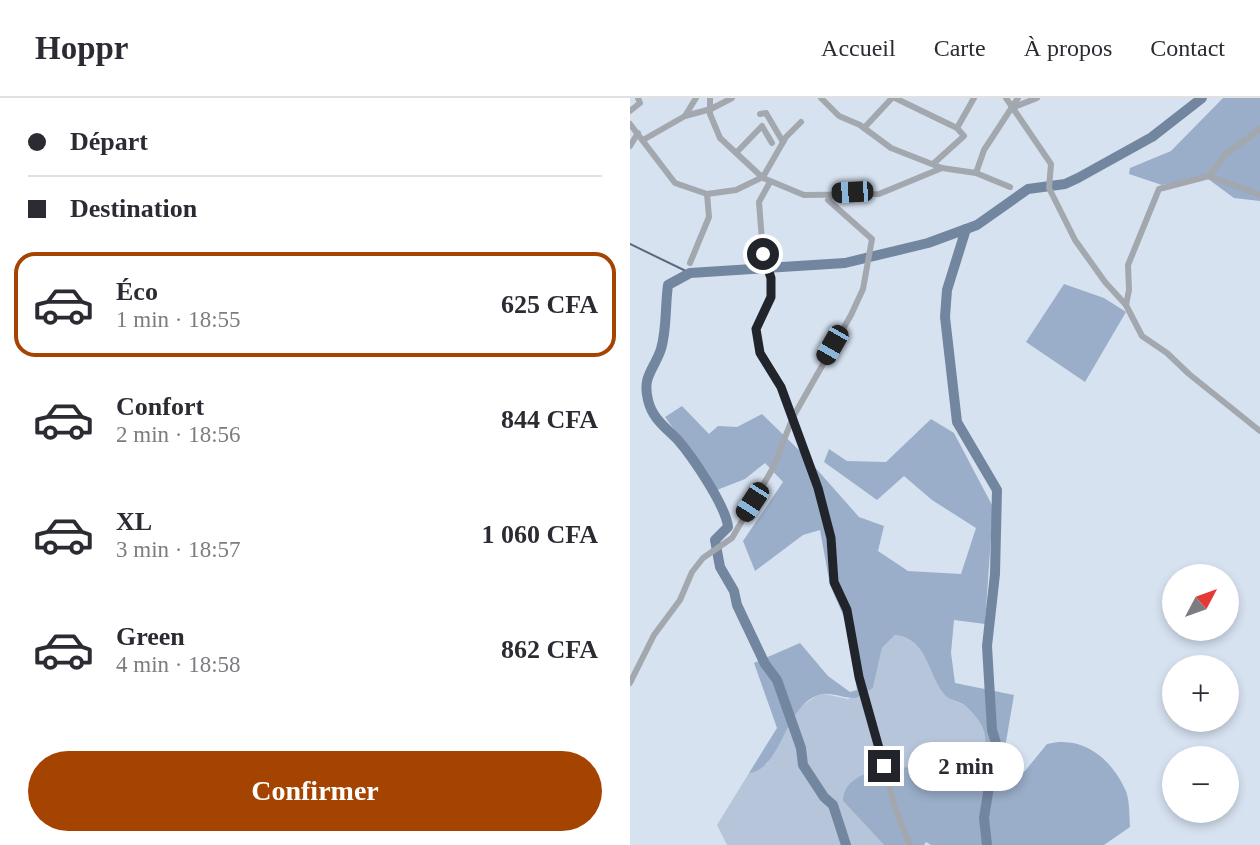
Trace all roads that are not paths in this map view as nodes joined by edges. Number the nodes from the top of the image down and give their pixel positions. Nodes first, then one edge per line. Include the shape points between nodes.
1 (638, 98) edge
2 (696, 98) edge
3 (710, 98) edge
4 (732, 98) edge
5 (821, 98) edge
6 (894, 98) edge
7 (1006, 98) edge
8 (1018, 98) edge
9 (1037, 98) edge
10 (973, 99) edge
11 (1014, 107) junction
12 (711, 110) junction
13 (630, 111) edge
14 (760, 114) dead end
15 (685, 116) junction
16 (801, 122) dead end
17 (630, 124) edge
18 (864, 128) junction
19 (957, 128) junction
20 (1260, 129) edge
21 (638, 133) junction
22 (643, 140) junction
23 (783, 142) junction
24 (772, 143) dead end
25 (630, 146) edge
26 (737, 152) junction
27 (933, 164) junction
28 (942, 168) junction
29 (976, 173) junction
30 (1209, 176) junction
31 (766, 180) junction
32 (1010, 187) dead end
33 (835, 193) junction
34 (707, 194) junction
35 (1260, 195) edge
36 (690, 264) dead end
37 (1126, 305) junction
38 (793, 417) junction
39 (1260, 431) edge
40 (630, 683) edge
41 (910, 845) edge

1 - 13 street via 640,103
2 - 15 street
3 - 12 street
4 - 12 street
5 - 18 street via 839,116
6 - 18 street
6 - 19 street
7 - 11 street
8 - 11 street
9 - 11 street
10 - 19 street
11 - 29 street via 984,150
11 - 37 street via 1051,164 1049,188 1075,240
12 - 15 street
12 - 26 street via 720,138
14 - 23 street via 766,113
15 - 22 street
16 - 23 street
17 - 21 street
18 - 27 street via 891,148
19 - 27 street via 964,136
20 - 30 street via 1226,154
21 - 22 street
21 - 25 street
22 - 34 street via 676,183
23 - 31 street
24 - 26 street via 762,125
26 - 31 street
27 - 28 street
28 - 29 street
28 - 33 street via 879,194
29 - 32 street
30 - 35 street
30 - 37 street via 1159,189 1128,265
31 - 33 street via 804,195
31 - 34 street
31 - 38 street via 759,215 771,297 756,329 760,353
33 - 38 street via 828,200 870,235 873,248 851,315
34 - 36 street via 709,217
37 - 39 street via 1142,335
38 - 40 street via 773,468 732,538 703,558 692,572
38 - 41 street via 818,488 831,538 834,582 847,610 859,677 896,811

